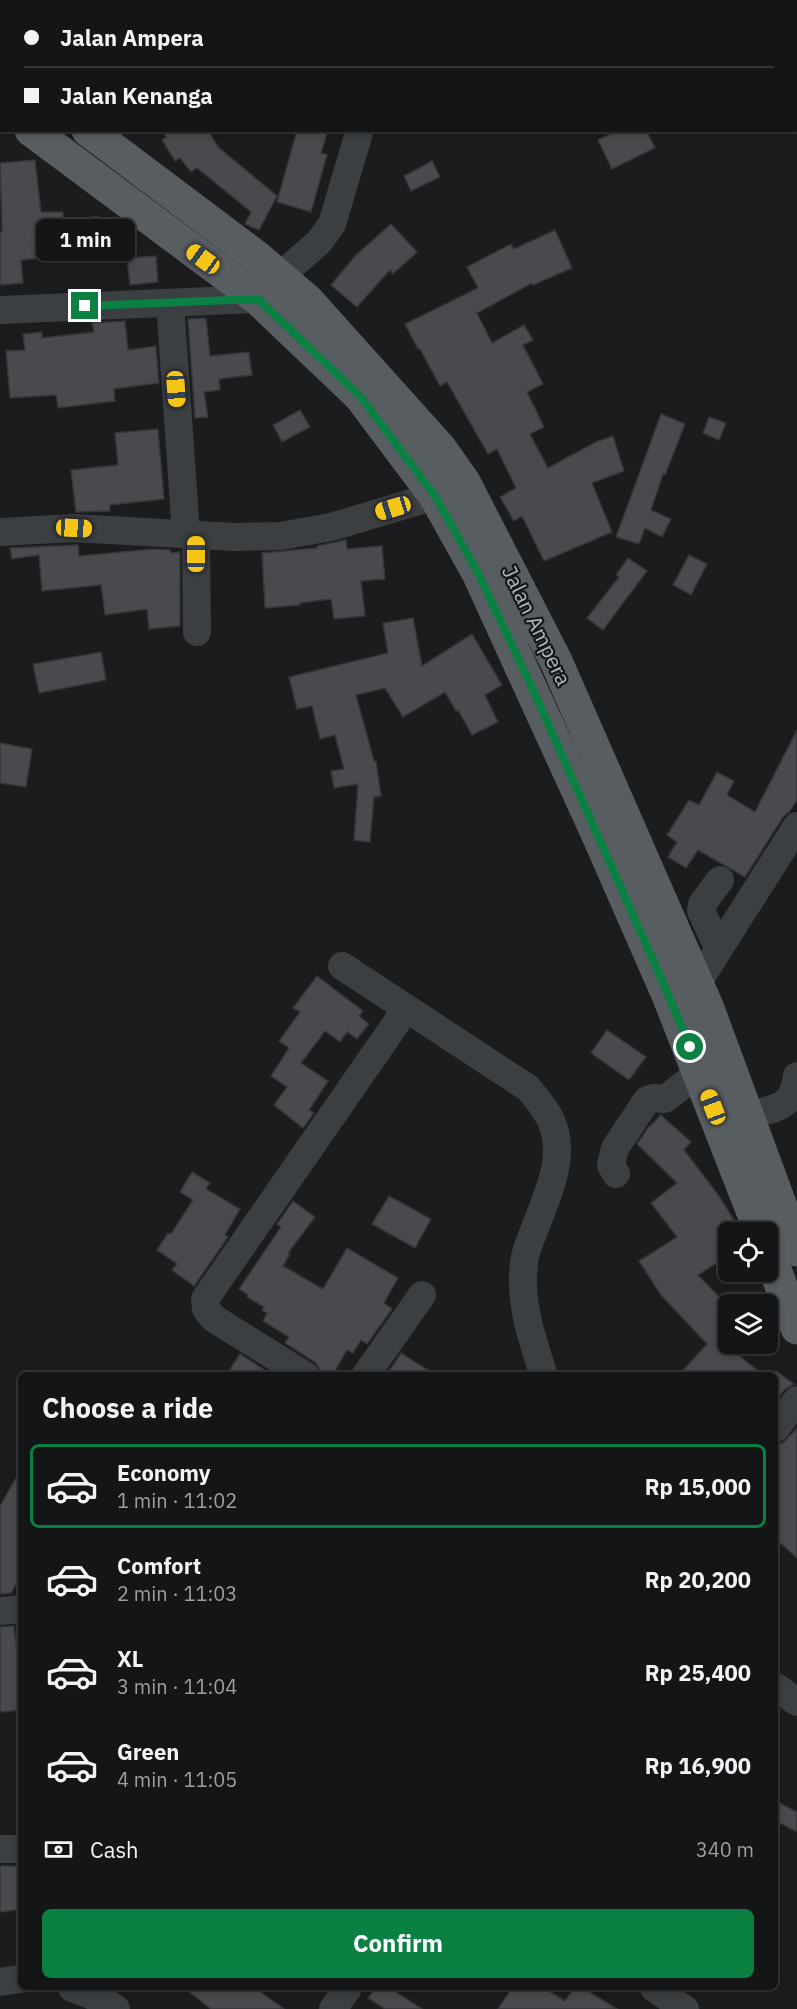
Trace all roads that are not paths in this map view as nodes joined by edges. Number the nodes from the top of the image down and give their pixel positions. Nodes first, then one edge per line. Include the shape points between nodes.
1 (34, 132) edge
2 (91, 132) edge
3 (359, 133) dead end
4 (269, 288) junction
5 (170, 303) junction
6 (0, 310) edge
7 (435, 496) junction
8 (191, 527) junction
9 (0, 532) edge
10 (197, 632) dead end
11 (797, 826) edge
12 (720, 880) dead end
13 (719, 949) junction
14 (342, 966) dead end
15 (696, 985) junction
16 (406, 1009) junction
17 (700, 1072) junction
18 (797, 1076) edge
19 (749, 1116) junction
20 (749, 1161) junction
21 (616, 1174) dead end
22 (759, 1222) edge
23 (797, 1250) edge
24 (778, 1278) edge
25 (422, 1295) dead end
26 (797, 1328) edge
27 (300, 1372) edge
28 (368, 1372) edge
29 (543, 1372) edge
30 (797, 1400) edge
31 (778, 1425) edge
32 (18, 1609) edge
33 (0, 1611) edge
34 (778, 1688) edge
35 (797, 1702) edge
36 (0, 1849) edge
37 (18, 1850) edge
38 (18, 1979) edge
39 (0, 1982) edge
40 (76, 1990) edge
41 (347, 1990) edge
42 (657, 1990) edge
43 (105, 2006) edge
44 (333, 2009) edge
45 (685, 2009) edge

1 - 4 main road, Jalan Ampera
2 - 4 main road, Jalan Ampera via 258,258
3 - 4 street via 332,224 319,242
4 - 5 street
4 - 7 main road, Jalan Ampera via 360,396
4 - 15 main road, Jalan Ampera via 308,301 440,448 464,482 556,661
5 - 6 street
5 - 8 street
7 - 8 street via 331,527 281,536 234,537
7 - 17 main road, Jalan Ampera via 478,573 529,681
8 - 9 street
8 - 10 street
11 - 13 street
12 - 13 street via 701,911
13 - 15 street
14 - 16 street
15 - 19 main road, Jalan Ampera
16 - 27 street via 205,1299 213,1318
16 - 29 street via 528,1088 546,1111 556,1133 558,1150 552,1184 524,1260 524,1303
17 - 20 main road, Jalan Ampera
17 - 21 street via 665,1099 647,1100 615,1148 611,1165
18 - 19 street via 791,1099
19 - 20 main road, Jalan Ampera
20 - 22 main road, Jalan Ampera
20 - 23 main road, Jalan Ampera
24 - 26 main road
25 - 28 street
30 - 31 street
32 - 33 street
34 - 35 street
36 - 37 street
38 - 39 street
40 - 43 street
41 - 44 street
42 - 45 street

